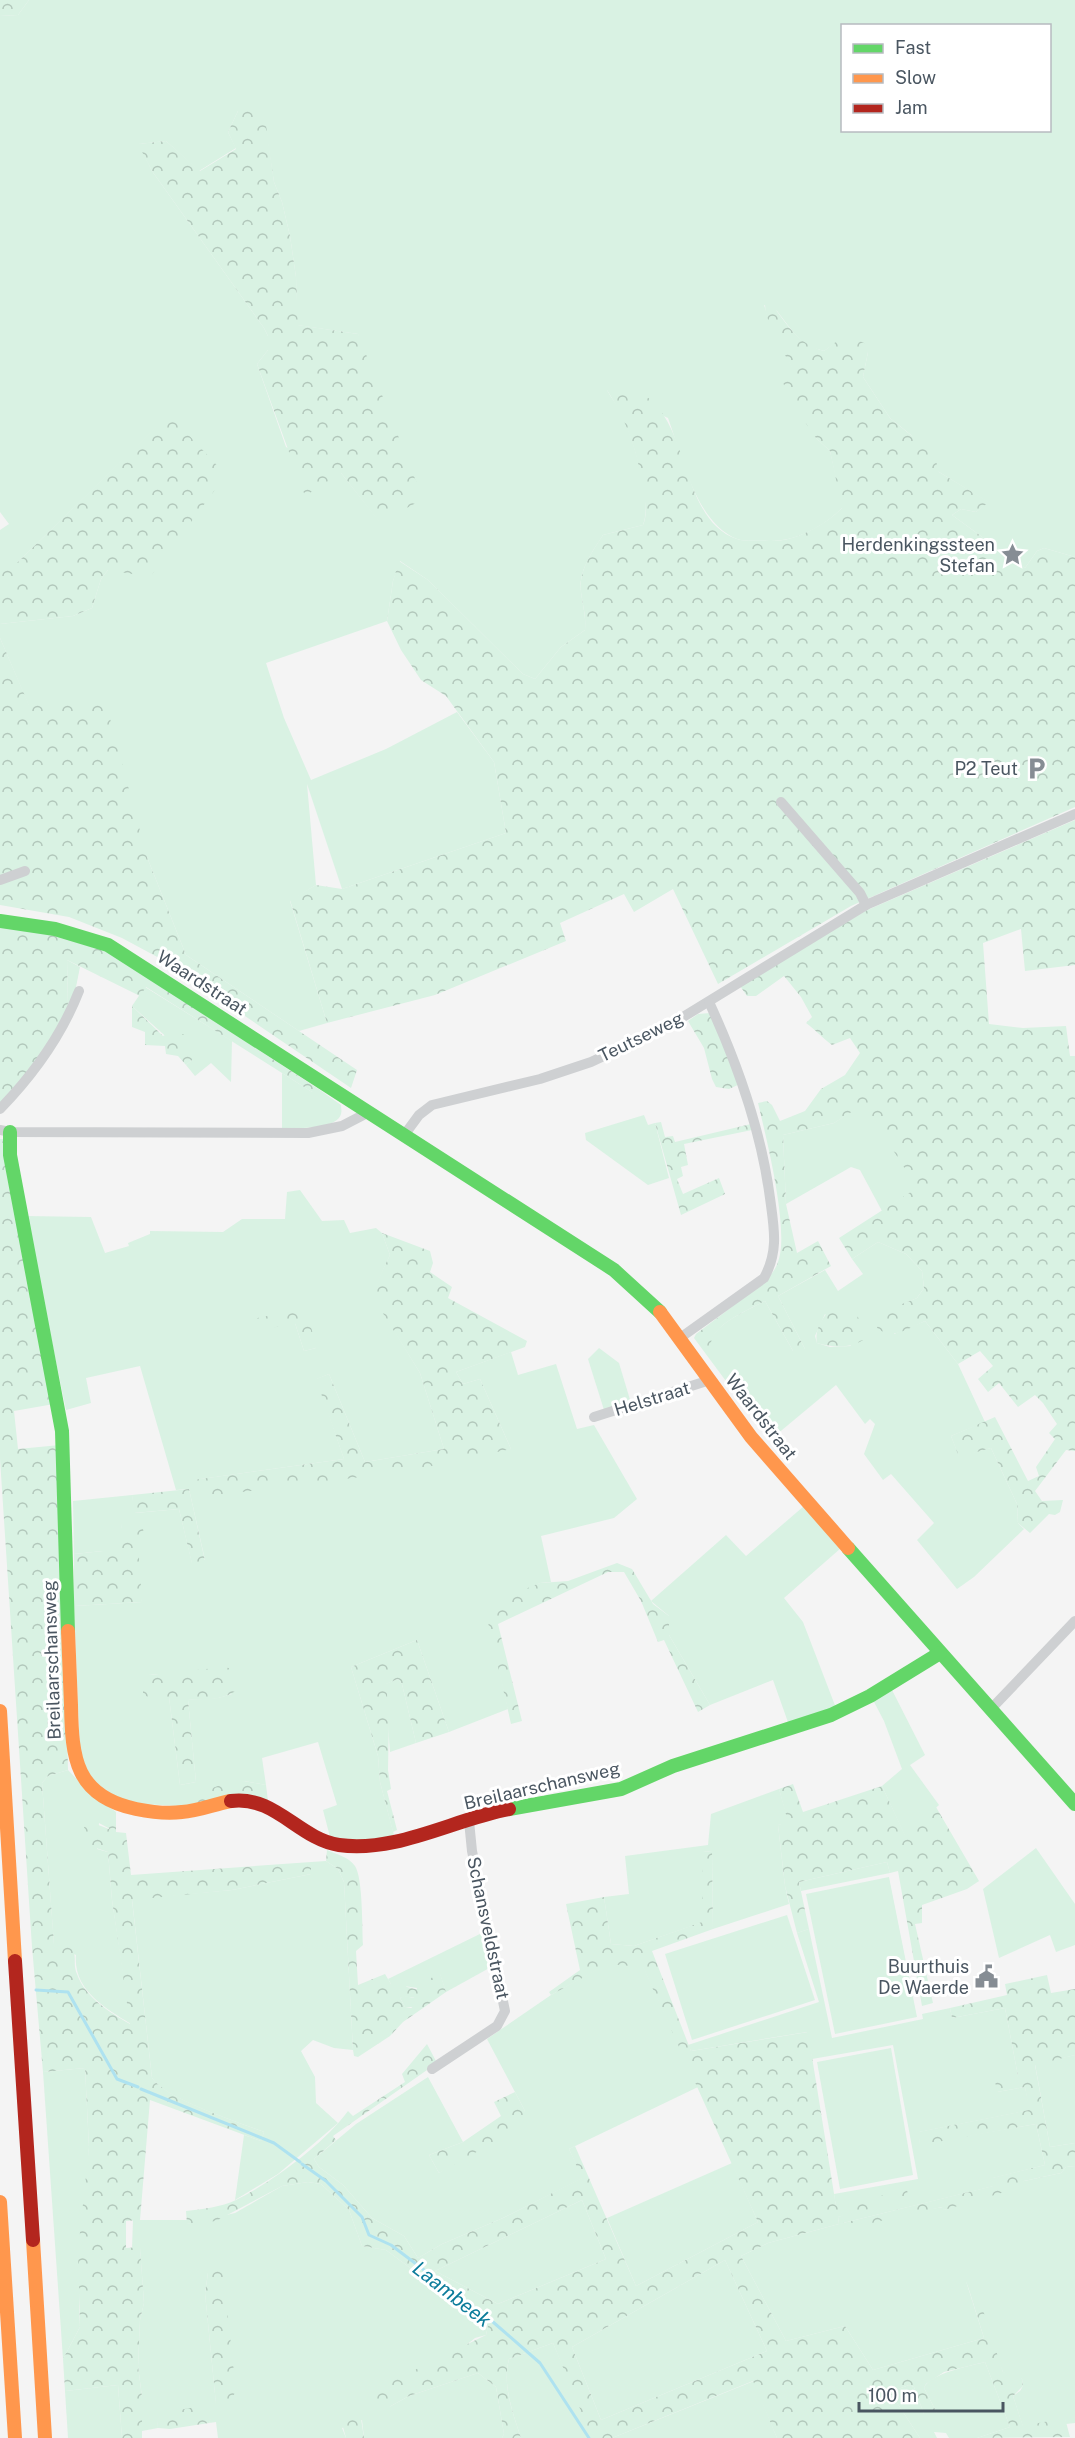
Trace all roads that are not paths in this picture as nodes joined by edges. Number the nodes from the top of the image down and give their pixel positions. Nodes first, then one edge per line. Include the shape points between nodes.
1 (781, 802) dead end
2 (1075, 814) edge
3 (25, 871) dead end
4 (0, 880) edge
5 (866, 905) junction
6 (1, 921) edge
7 (78, 990) dead end
8 (709, 1002) junction
9 (0, 1109) edge
10 (369, 1112) junction
11 (5, 1131) edge
12 (405, 1134) junction
13 (680, 1338) junction
14 (710, 1380) junction
15 (594, 1417) dead end
16 (1075, 1620) edge
17 (940, 1653) junction
18 (990, 1710) junction
19 (0, 1711) edge
20 (1075, 1804) edge
21 (469, 1821) junction
22 (432, 2069) dead end
23 (0, 2202) edge
24 (0, 2215) edge
25 (0, 2375) edge
26 (1, 2438) edge
27 (15, 2438) edge
28 (45, 2438) edge

1 - 5 street via 860,893
2 - 5 street, Teutseweg
3 - 4 street
5 - 8 street, Teutseweg
6 - 10 main road, Waardstraat via 56,928 108,945
7 - 9 street via 58,1037
8 - 12 street, Teutseweg via 591,1062 540,1079 432,1105 419,1114
8 - 13 street via 731,1048 758,1130 775,1240 772,1263 764,1278
10 - 11 street via 342,1126 308,1134
10 - 12 main road, Waardstraat
11 - 21 main road, Breilaarschansweg via 62,1431 72,1745 83,1778 112,1802 158,1812 189,1812 235,1800 261,1803 337,1845 389,1841
12 - 13 main road, Waardstraat via 614,1270 660,1312
13 - 14 main road, Waardstraat
14 - 15 street, Helstraat
14 - 17 main road, Waardstraat via 771,1461
16 - 18 street
17 - 18 main road, Waardstraat
17 - 21 main road, Breilaarschansweg via 843,1710 664,1769 622,1789 501,1810
18 - 20 main road, Waardstraat
19 - 28 main road
21 - 22 street, Schansveldstraat via 505,2012 497,2026
23 - 24 main road
24 - 27 main road
25 - 26 main road

